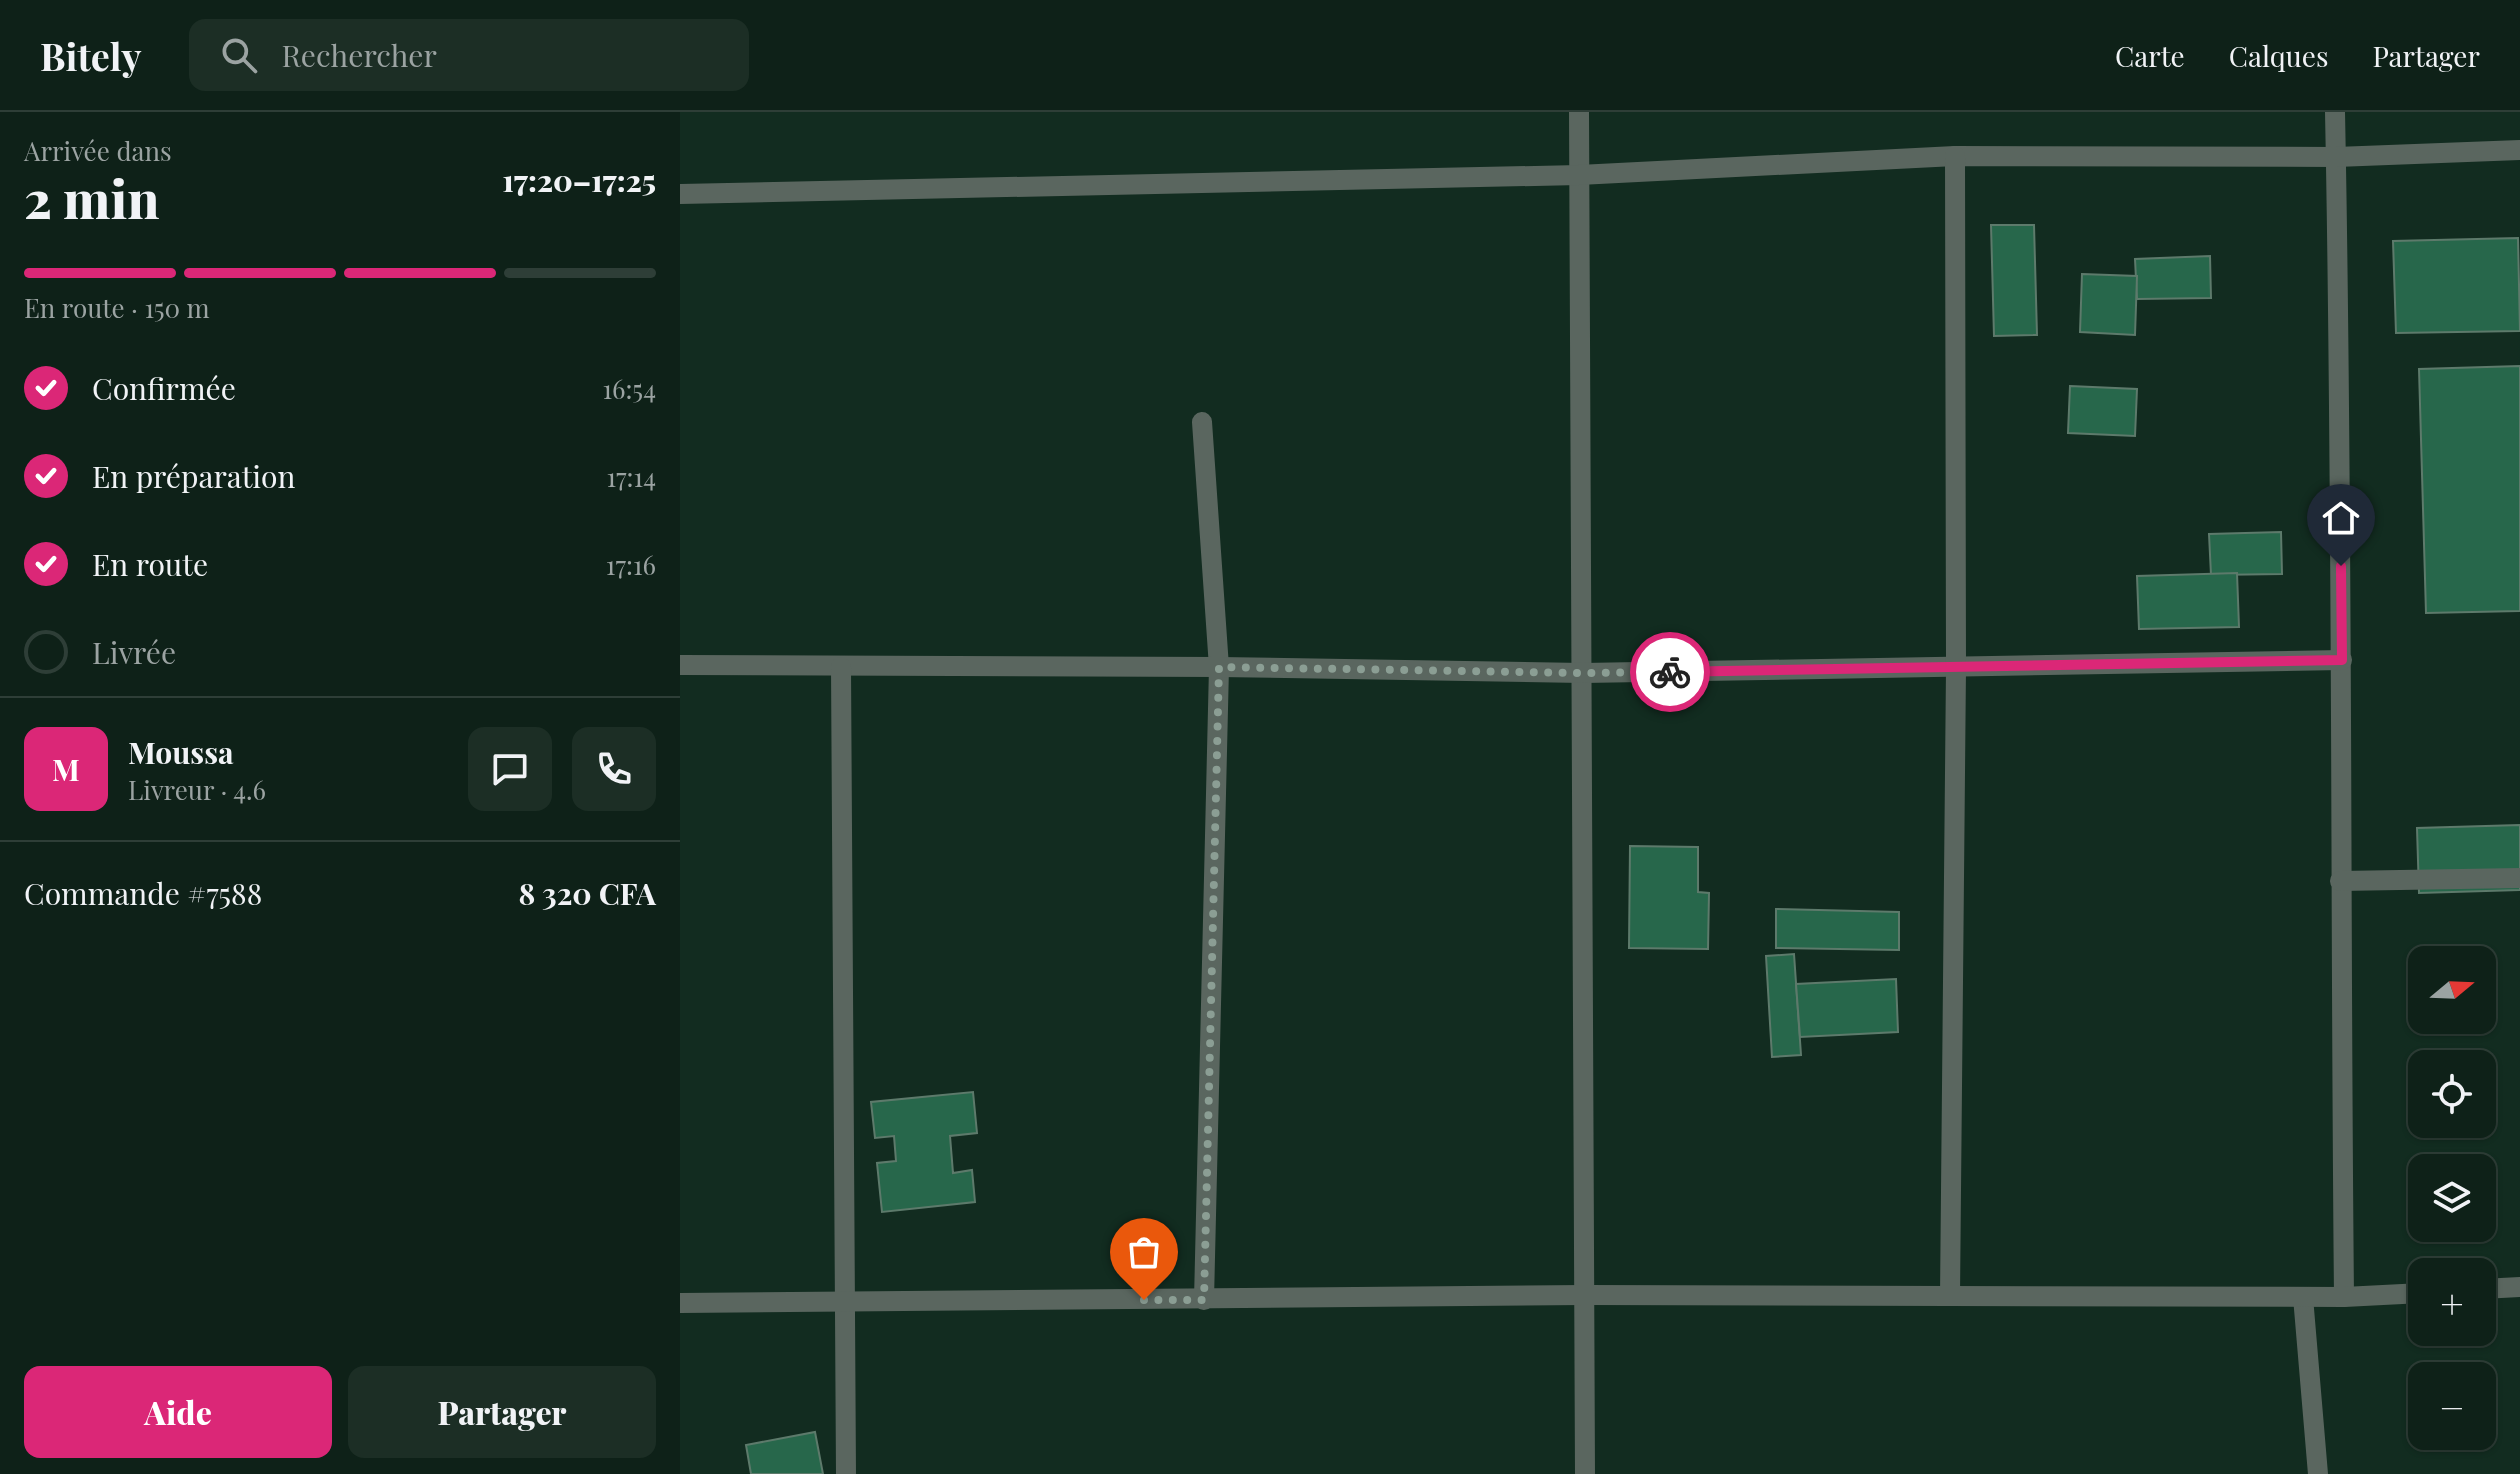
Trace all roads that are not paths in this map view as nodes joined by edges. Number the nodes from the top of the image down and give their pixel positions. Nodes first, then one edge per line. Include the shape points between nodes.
1 (1579, 112) edge
2 (2335, 112) edge
3 (2520, 150) edge
4 (1955, 156) junction
5 (2336, 157) junction
6 (1579, 175) junction
7 (680, 194) edge
8 (1202, 422) dead end
9 (2342, 660) junction
10 (680, 665) edge
11 (841, 667) junction
12 (1219, 667) junction
13 (1956, 668) junction
14 (1583, 673) junction
15 (2520, 878) edge
16 (2340, 881) junction
17 (2520, 1287) edge
18 (2496, 1288) edge
19 (2408, 1294) edge
20 (1584, 1295) junction
21 (1950, 1296) junction
22 (2303, 1297) junction
23 (2344, 1297) junction
24 (1204, 1300) junction
25 (846, 1301) junction
26 (680, 1303) edge
27 (846, 1474) edge
28 (1585, 1474) edge
29 (2318, 1474) edge

1 - 6 street
2 - 5 street
3 - 5 street
4 - 5 street
4 - 6 street
4 - 13 street
5 - 9 street
6 - 7 street
6 - 14 street
8 - 12 street
9 - 13 street
9 - 16 street
10 - 11 street
11 - 12 street
11 - 25 street
12 - 14 street
12 - 24 street
13 - 14 street
13 - 21 street
14 - 20 street
15 - 16 street
16 - 23 street
17 - 18 street
19 - 23 street
20 - 21 street
20 - 24 street
20 - 28 street
21 - 22 street
22 - 23 street
22 - 29 street
24 - 25 street
25 - 26 street
25 - 27 street

